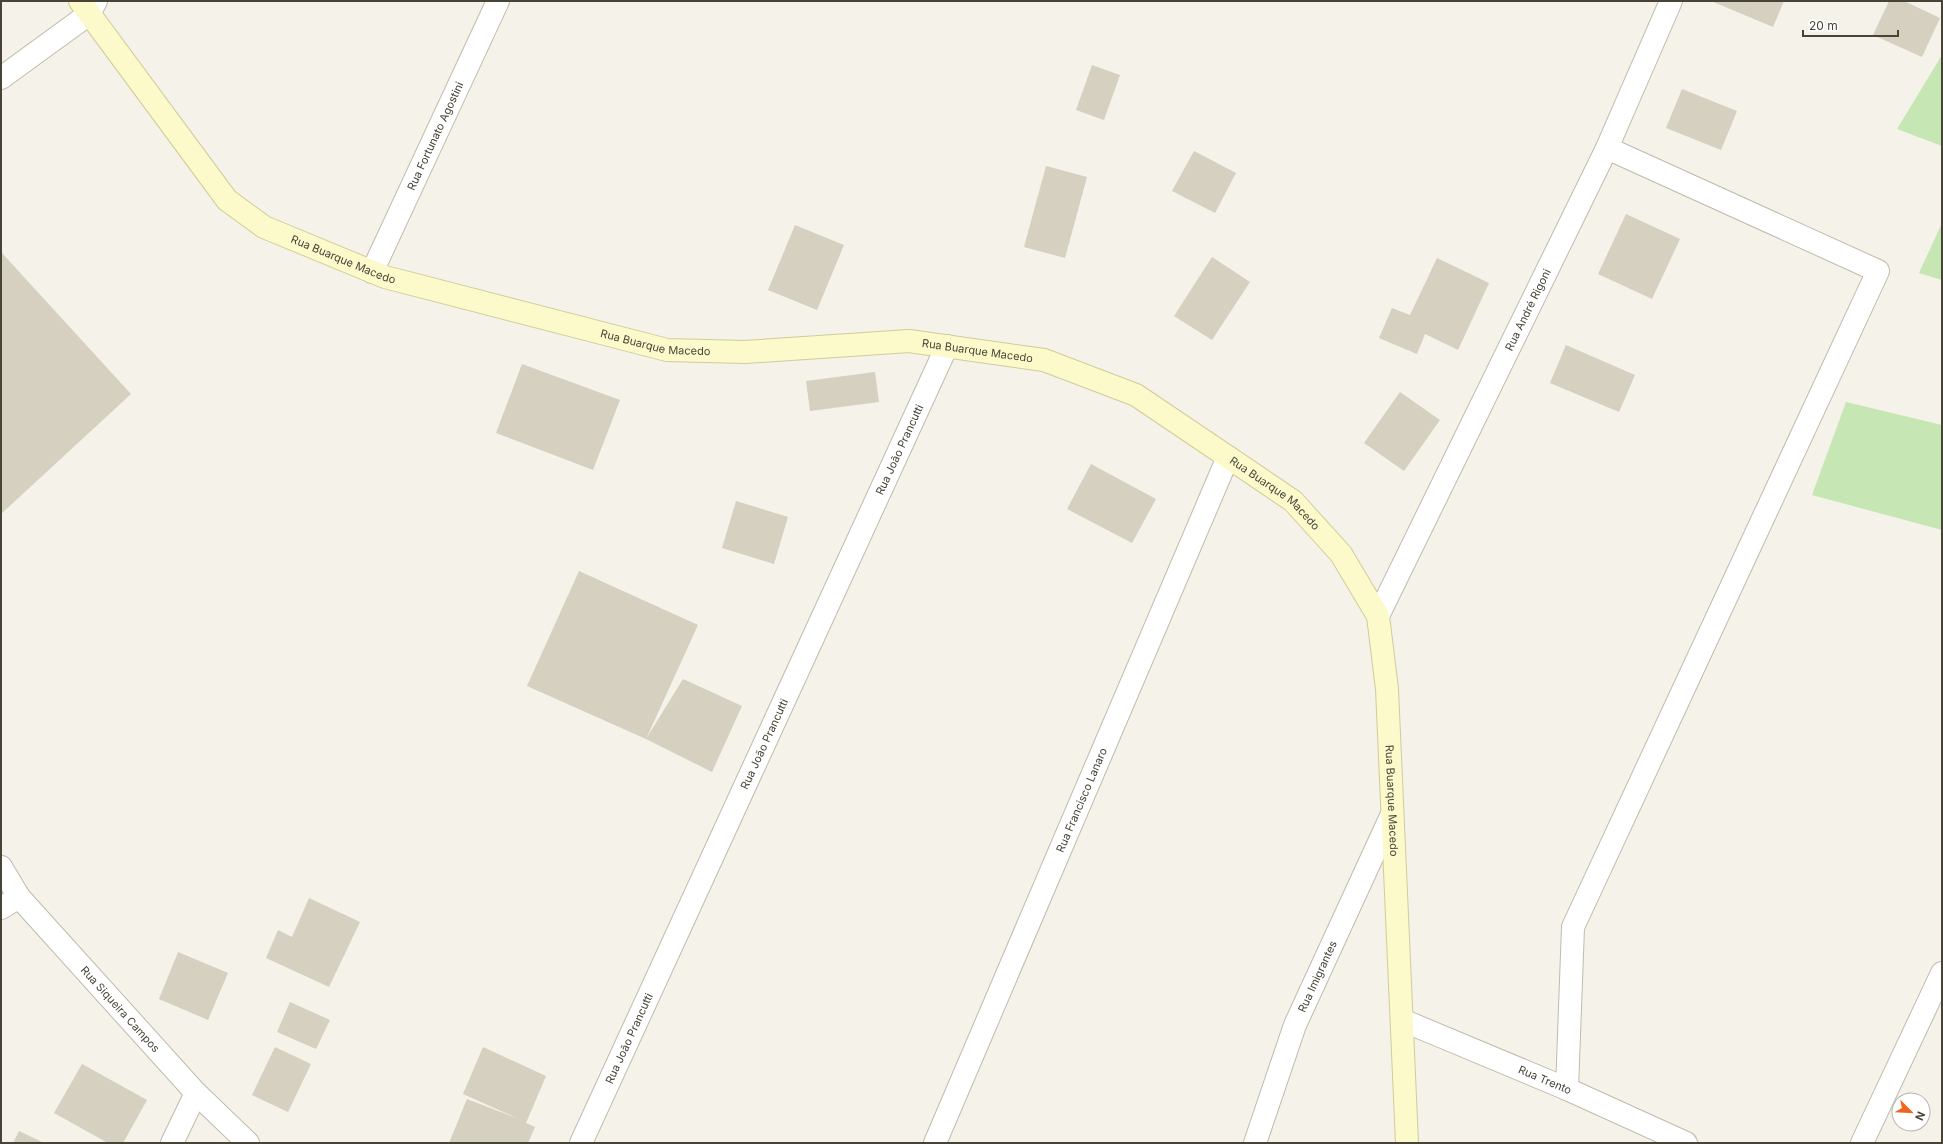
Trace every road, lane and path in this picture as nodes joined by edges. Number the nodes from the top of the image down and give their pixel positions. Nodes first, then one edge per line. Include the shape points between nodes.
1 (498, 1) edge
2 (1671, 1) edge
3 (88, 5) edge
4 (1, 78) edge
5 (1607, 148) junction
6 (372, 272) junction
7 (947, 346) junction
8 (1228, 457) junction
9 (1378, 616) junction
10 (1392, 814) junction
11 (1, 867) edge
12 (10, 903) edge
13 (1942, 973) edge
14 (1402, 1020) junction
15 (1566, 1089) junction
16 (196, 1093) junction
17 (172, 1143) edge
18 (248, 1143) edge
19 (582, 1143) edge
20 (935, 1143) edge
21 (1255, 1143) edge
22 (1407, 1143) edge
23 (1686, 1143) edge
24 (1862, 1143) edge

1 - 6 street, Rua Fortunato Agostini
2 - 5 street, Rua André Rigoni
3 - 4 street
3 - 6 main road, Rua Buarque Macedo via 227,200 264,227
5 - 9 street, Rua André Rigoni
5 - 15 street via 1878,271 1573,927
6 - 7 main road, Rua Buarque Macedo via 667,350 745,352 909,341
7 - 8 main road, Rua Buarque Macedo via 1044,360 1136,395
7 - 19 street, Rua João Prancutti
8 - 9 main road, Rua Buarque Macedo via 1293,501 1341,554
8 - 20 street, Rua Francisco Lanaro
9 - 10 main road, Rua Buarque Macedo via 1387,689
10 - 14 main road, Rua Buarque Macedo
10 - 21 street, Rua Imigrantes via 1295,1025
11 - 12 street, Rua Siqueira Campos
12 - 16 street, Rua Siqueira Campos
13 - 24 street
14 - 15 street, Rua Trento
14 - 22 main road, Rua Buarque Macedo
15 - 23 street, Rua Trento
16 - 17 street
16 - 18 street, Rua Siqueira Campos

